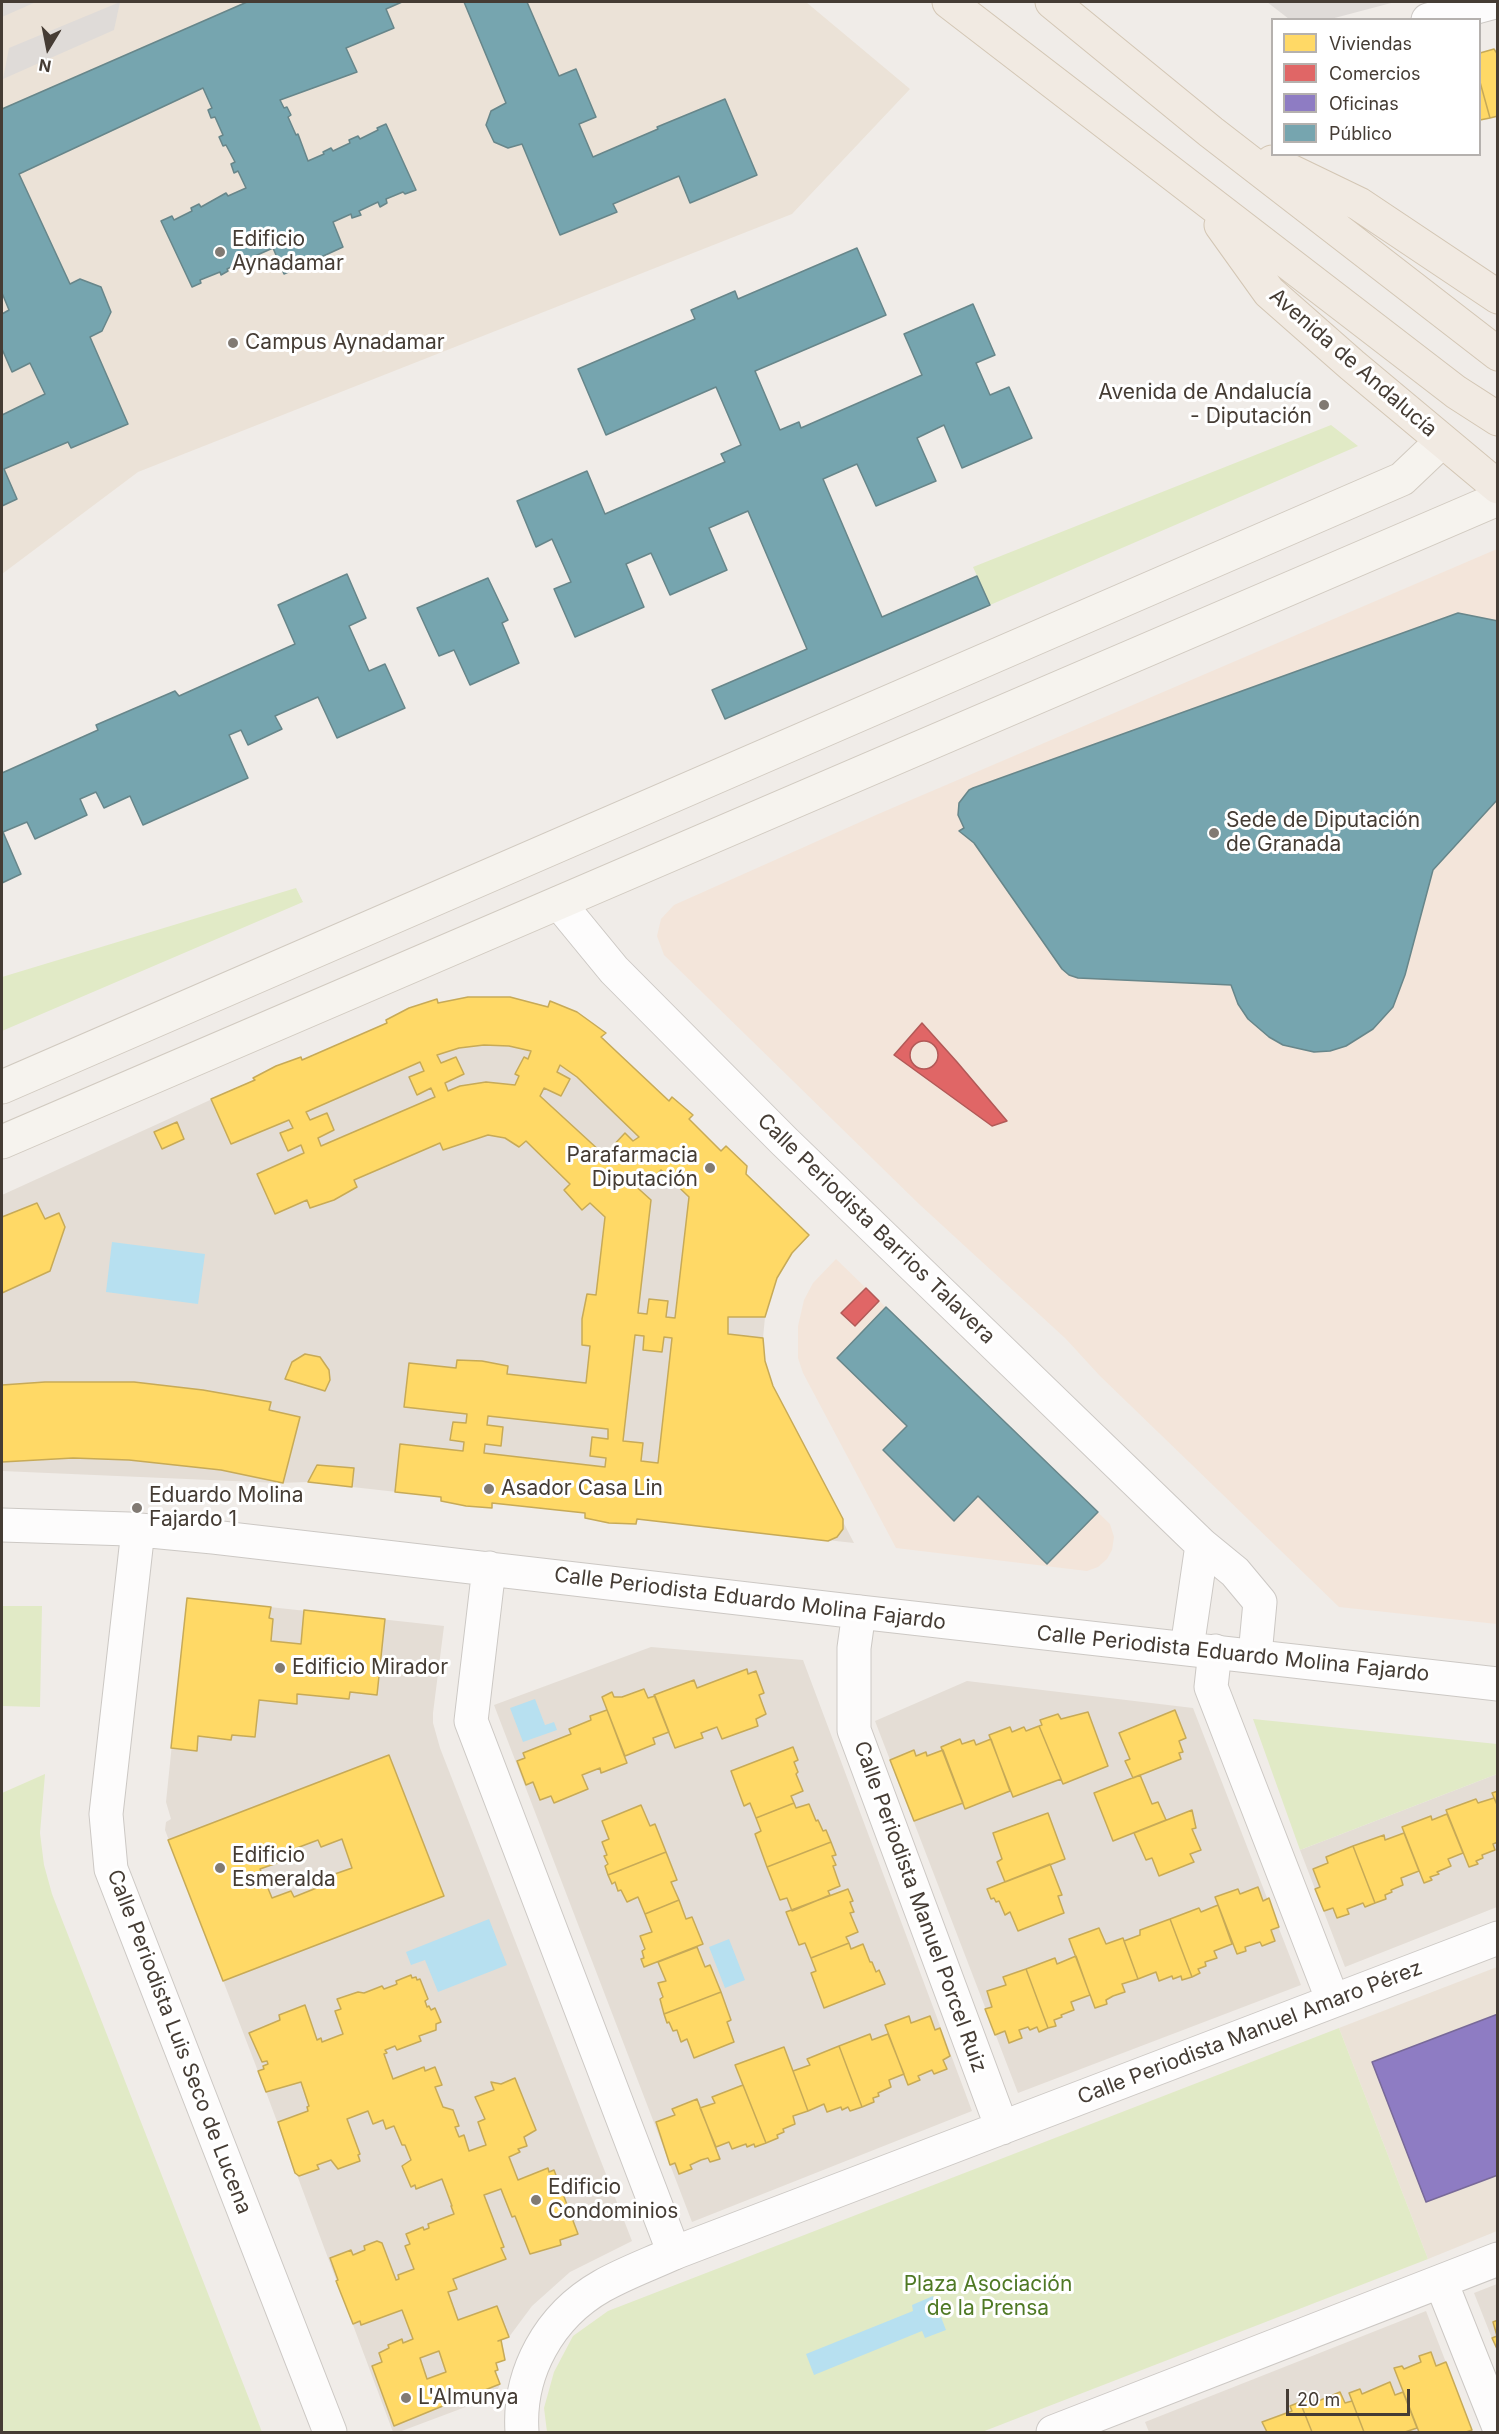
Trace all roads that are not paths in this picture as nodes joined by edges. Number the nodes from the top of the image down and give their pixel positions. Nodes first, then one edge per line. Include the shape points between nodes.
1 (949, 2) edge
2 (1052, 2) edge
3 (1495, 2) edge
4 (1435, 18) edge
5 (1211, 132) junction
6 (1201, 197) junction
7 (1497, 297) edge
8 (1497, 354) edge
9 (1497, 419) edge
10 (1442, 441) junction
11 (1497, 487) edge
12 (1497, 499) edge
13 (537, 855) junction
14 (559, 903) junction
15 (2, 1087) edge
16 (2, 1142) edge
17 (2, 1526) edge
18 (138, 1530) junction
19 (1202, 1545) junction
20 (489, 1568) junction
21 (859, 1612) junction
22 (1201, 1649) junction
23 (1255, 1655) junction
24 (1497, 1684) edge
25 (1497, 1938) edge
26 (1333, 2001) junction
27 (1002, 2128) junction
28 (674, 2253) junction
29 (1497, 2259) edge
30 (1441, 2282) junction
31 (1114, 2421) edge
32 (1497, 2425) edge
33 (330, 2433) edge
34 (522, 2433) edge
35 (1053, 2433) edge

1 - 6 main road, Avenida de Andalucía
2 - 5 main road
3 - 4 street
5 - 7 main road via 1359,204
5 - 8 main road
6 - 9 main road, Avenida de Andalucía
6 - 10 main road, Avenida de Andalucía via 1269,292
10 - 11 main road, Avenida de Andalucía
10 - 13 main road via 1402,479
12 - 14 main road
13 - 14 main road
13 - 15 main road
14 - 16 main road
14 - 19 street, Calle Periodista Barrios Talavera via 614,970 784,1141
17 - 18 street, Calle Periodista Eduardo Molina Fajardo
18 - 20 street, Calle Periodista Eduardo Molina Fajardo
18 - 33 street, Calle Periodista Luis Seco de Lucena via 106,1814 111,1869
19 - 22 street
19 - 23 street, Calle Periodista Barrios Talavera via 1235,1572 1260,1602
20 - 21 street, Calle Periodista Eduardo Molina Fajardo
20 - 28 street via 471,1721
21 - 22 street, Calle Periodista Eduardo Molina Fajardo
21 - 27 street, Calle Periodista Manuel Porcel Ruiz via 854,1648 854,1730
22 - 23 street, Calle Periodista Eduardo Molina Fajardo
22 - 26 street via 1211,1686
23 - 24 street, Calle Periodista Eduardo Molina Fajardo
25 - 26 street, Calle Periodista Manuel Amaro Pérez
26 - 27 street, Calle Periodista Manuel Amaro Pérez
27 - 28 street
28 - 34 street via 602,2286 572,2308 549,2335 530,2368 521,2409
29 - 30 street
30 - 31 street
30 - 32 street
31 - 35 street

